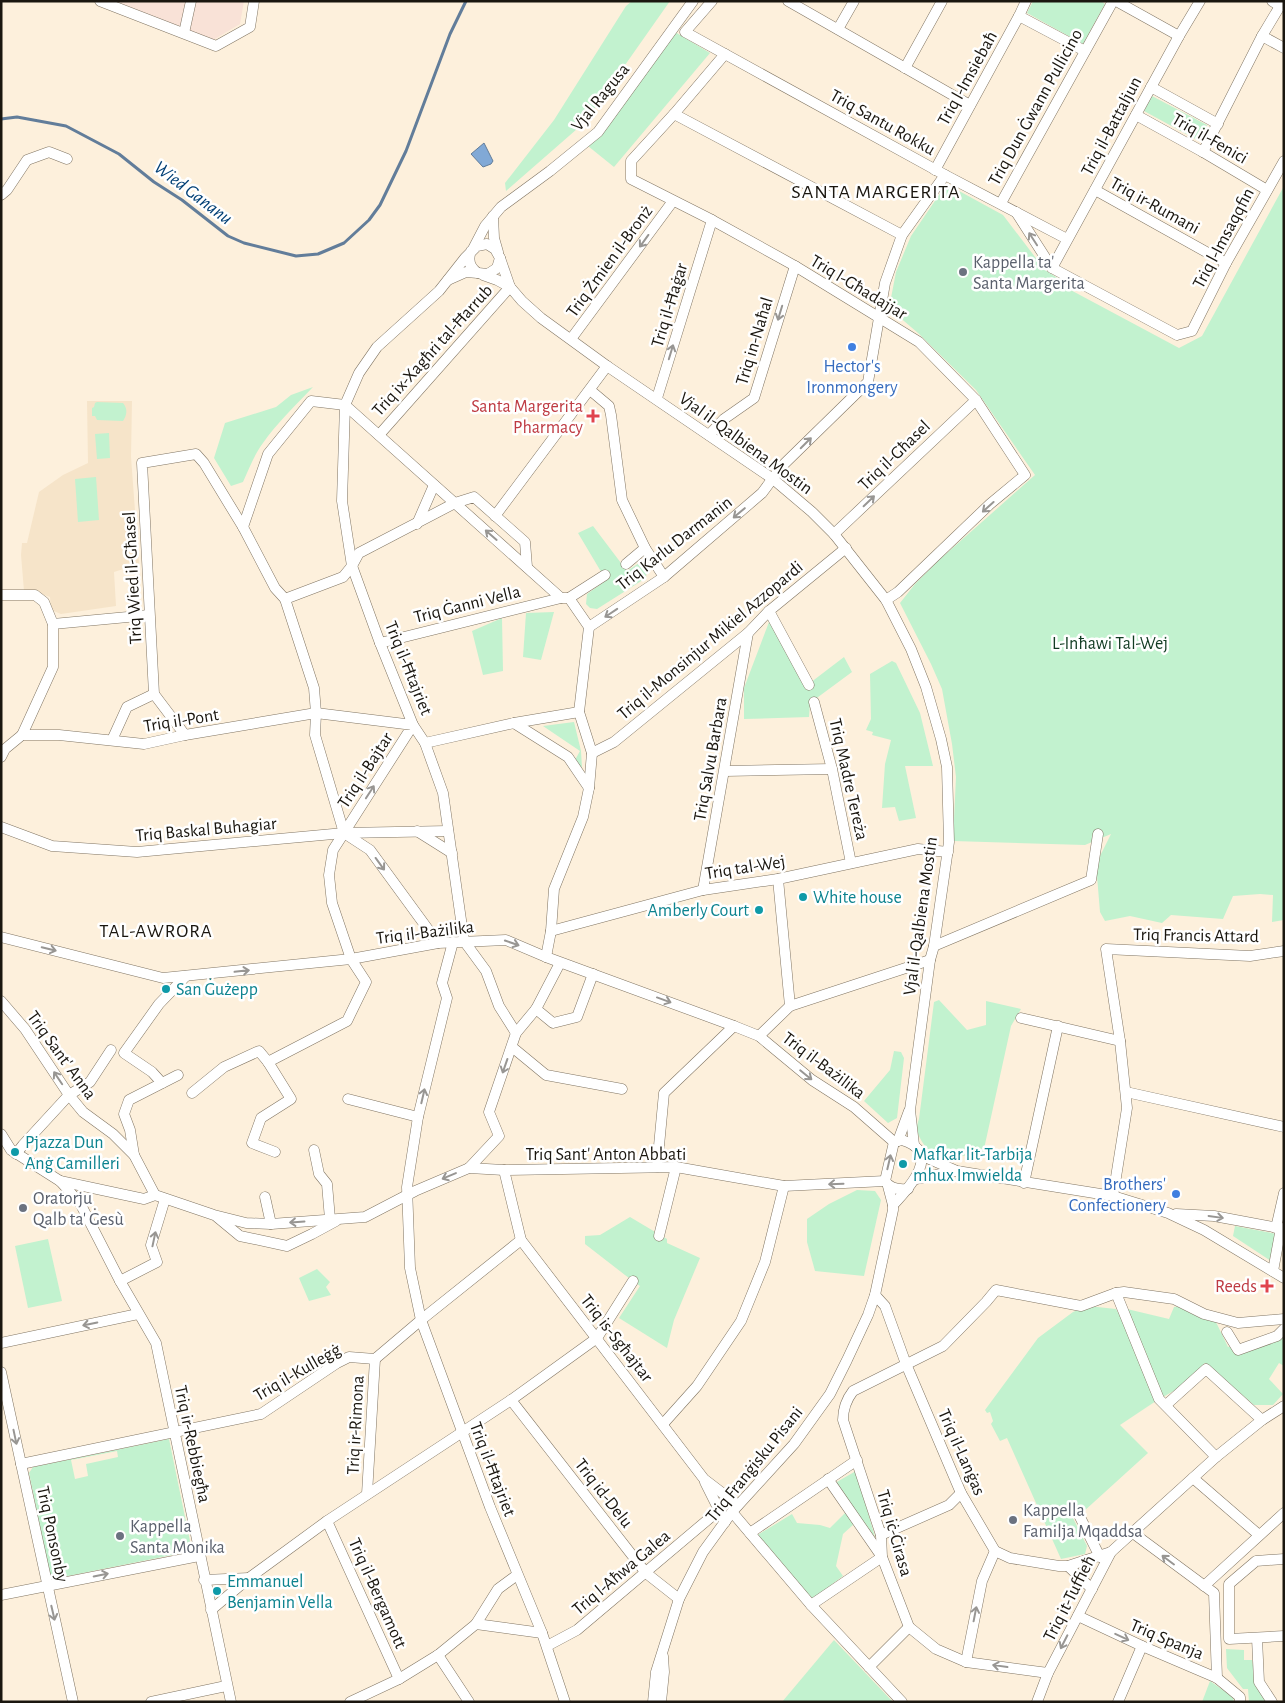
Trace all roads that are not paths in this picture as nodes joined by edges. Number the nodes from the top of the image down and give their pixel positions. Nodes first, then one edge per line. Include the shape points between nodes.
1 (100, 1) edge
2 (191, 1) edge
3 (254, 1) edge
4 (693, 1) edge
5 (712, 1) edge
6 (788, 1) edge
7 (854, 1) edge
8 (942, 1) edge
9 (1026, 1) edge
10 (1114, 1) edge
11 (1200, 1) edge
12 (1272, 1) edge
13 (1019, 16) junction
14 (838, 29) junction
15 (184, 33) junction
16 (1179, 36) junction
17 (1262, 36) junction
18 (1284, 48) edge
19 (1085, 51) junction
20 (726, 54) junction
21 (905, 68) junction
22 (1151, 87) junction
23 (970, 105) junction
24 (674, 114) junction
25 (1136, 115) junction
26 (1218, 124) junction
27 (1203, 152) junction
28 (68, 159) dead end
29 (1284, 161) edge
30 (940, 172) junction
31 (1095, 190) junction
32 (1267, 190) junction
33 (1, 195) edge
34 (673, 201) junction
35 (1001, 203) junction
36 (1015, 212) junction
37 (493, 216) junction
38 (712, 220) junction
39 (902, 235) junction
40 (1067, 239) junction
41 (472, 250) junction
42 (499, 255) junction
43 (1226, 264) junction
44 (794, 266) junction
45 (1052, 268) junction
46 (481, 274) junction
47 (448, 280) junction
48 (510, 287) junction
49 (879, 318) junction
50 (571, 339) junction
51 (607, 366) junction
52 (590, 390) junction
53 (657, 398) junction
54 (976, 400) junction
55 (345, 405) junction
56 (379, 435) junction
57 (709, 435) junction
58 (773, 479) junction
59 (434, 485) junction
60 (455, 503) junction
61 (495, 516) junction
62 (417, 524) junction
63 (243, 527) junction
64 (834, 534) junction
65 (645, 548) junction
66 (846, 548) junction
67 (626, 564) dead end
68 (352, 566) junction
69 (527, 566) junction
70 (604, 575) dead end
71 (664, 577) junction
72 (1, 595) edge
73 (565, 598) junction
74 (285, 599) junction
75 (886, 600) junction
76 (769, 611) junction
77 (149, 615) junction
78 (53, 624) junction
79 (589, 627) junction
80 (748, 633) junction
81 (380, 643) junction
82 (809, 684) dead end
83 (154, 694) junction
84 (814, 702) dead end
85 (579, 712) junction
86 (316, 714) junction
87 (514, 723) junction
88 (413, 725) junction
89 (22, 735) junction
90 (185, 735) junction
91 (112, 740) junction
92 (425, 743) junction
93 (3, 752) edge
94 (592, 753) junction
95 (832, 769) junction
96 (725, 771) junction
97 (589, 788) junction
98 (1, 827) edge
99 (417, 831) junction
100 (448, 831) junction
101 (344, 833) junction
102 (1098, 834) dead end
103 (948, 852) junction
104 (452, 854) junction
105 (850, 863) junction
106 (778, 879) junction
107 (703, 890) junction
108 (551, 931) junction
109 (1, 937) edge
110 (458, 941) junction
111 (438, 943) junction
112 (934, 946) junction
113 (529, 949) junction
114 (1284, 951) edge
115 (546, 958) junction
116 (351, 959) junction
117 (930, 960) junction
118 (560, 963) junction
119 (593, 974) junction
120 (186, 976) junction
121 (163, 978) junction
122 (1, 1001) edge
123 (159, 1004) junction
124 (790, 1006) junction
125 (536, 1009) junction
126 (1021, 1018) dead end
127 (734, 1026) junction
128 (1058, 1026) junction
129 (516, 1033) junction
130 (758, 1036) junction
131 (1120, 1041) junction
132 (512, 1047) junction
133 (111, 1050) dead end
134 (268, 1062) junction
135 (178, 1075) dead end
136 (162, 1084) junction
137 (622, 1089) dead end
138 (192, 1092) dead end
139 (1126, 1092) junction
140 (69, 1095) junction
141 (348, 1100) dead end
142 (910, 1110) junction
143 (418, 1117) junction
144 (1284, 1127) edge
145 (1, 1134) edge
146 (896, 1142) junction
147 (914, 1145) junction
148 (314, 1150) dead end
149 (10, 1151) edge
150 (275, 1152) dead end
151 (134, 1155) junction
152 (920, 1155) junction
153 (657, 1167) junction
154 (676, 1167) junction
155 (469, 1168) junction
156 (504, 1170) junction
157 (957, 1171) junction
158 (916, 1178) junction
159 (60, 1182) junction
160 (1024, 1183) junction
161 (886, 1184) junction
162 (784, 1186) junction
163 (908, 1189) junction
164 (410, 1193) junction
165 (1284, 1193) edge
166 (1113, 1196) junction
167 (160, 1197) junction
168 (265, 1197) dead end
169 (391, 1204) junction
170 (894, 1205) junction
171 (1168, 1214) junction
172 (214, 1215) junction
173 (333, 1220) junction
174 (408, 1221) junction
175 (271, 1224) junction
176 (1280, 1228) edge
177 (659, 1236) dead end
178 (521, 1240) junction
179 (409, 1242) junction
180 (1273, 1271) junction
181 (1284, 1278) edge
182 (120, 1281) junction
183 (633, 1281) dead end
184 (1116, 1293) junction
185 (875, 1295) junction
186 (138, 1314) junction
187 (1284, 1319) edge
188 (421, 1320) junction
189 (1284, 1329) edge
190 (1227, 1332) dead end
191 (596, 1338) junction
192 (1, 1343) edge
193 (375, 1359) junction
194 (906, 1364) junction
195 (1, 1372) edge
196 (511, 1400) junction
197 (1166, 1405) junction
198 (1284, 1406) edge
199 (1262, 1420) junction
200 (663, 1424) junction
201 (462, 1432) junction
202 (174, 1433) junction
203 (1216, 1457) junction
204 (857, 1460) junction
205 (21, 1464) junction
206 (1192, 1478) junction
207 (704, 1479) junction
208 (828, 1479) junction
209 (961, 1493) junction
210 (367, 1494) junction
211 (735, 1509) junction
212 (1284, 1513) edge
213 (1079, 1515) dead end
214 (711, 1517) dead end
215 (327, 1521) junction
216 (725, 1522) junction
217 (750, 1533) junction
218 (1133, 1533) junction
219 (881, 1535) junction
220 (1259, 1535) junction
221 (995, 1551) junction
222 (1111, 1552) junction
223 (199, 1556) junction
224 (1100, 1556) junction
225 (882, 1557) junction
226 (1284, 1559) edge
227 (1068, 1566) junction
228 (646, 1573) junction
229 (517, 1575) junction
230 (249, 1578) junction
231 (204, 1580) junction
232 (47, 1585) junction
233 (1204, 1586) junction
234 (1092, 1589) junction
235 (1, 1595) edge
236 (679, 1599) junction
237 (811, 1605) junction
238 (211, 1610) junction
239 (1078, 1616) junction
240 (476, 1624) junction
241 (909, 1627) junction
242 (542, 1633) junction
243 (1284, 1636) edge
244 (1257, 1638) junction
245 (547, 1646) junction
246 (1142, 1646) junction
247 (663, 1650) junction
248 (438, 1655) junction
249 (966, 1662) junction
250 (869, 1667) junction
251 (1048, 1673) junction
252 (1217, 1678) junction
253 (399, 1679) junction
254 (226, 1686) junction
255 (1240, 1700) edge
256 (73, 1702) edge
257 (151, 1702) edge
258 (231, 1702) edge
259 (350, 1702) edge
260 (469, 1702) edge
261 (565, 1702) edge
262 (652, 1702) edge
263 (661, 1702) edge
264 (902, 1702) edge
265 (1037, 1702) edge
266 (1118, 1702) edge
267 (1272, 1702) edge

1 - 15 street
2 - 15 street
3 - 15 street via 250,27 216,46
4 - 37 street, Vjal Ragusa via 598,132
5 - 20 street, Triq Santu Rokku via 685,32
6 - 14 street
7 - 14 street
8 - 21 street
9 - 13 street, Triq l-Imsiebaħ
10 - 16 street
10 - 19 street, Triq Dun Ġwann Pullicino
11 - 16 street, Triq il-Battaljun
12 - 17 street via 1280,6
13 - 19 street
13 - 23 street, Triq l-Imsiebaħ
14 - 21 street
16 - 22 street, Triq il-Battaljun
17 - 18 street
17 - 26 street
19 - 35 street, Triq Dun Ġwann Pullicino
20 - 24 street
20 - 30 street, Triq Santu Rokku
21 - 23 street
22 - 25 street, Triq il-Battaljun
22 - 26 street
23 - 30 street, Triq l-Imsiebaħ
24 - 34 street, Triq l-Għadajjar via 630,161 631,179
24 - 39 street
25 - 27 street, Triq il-Fenici
25 - 31 street, Triq il-Battaljun
26 - 27 street
27 - 32 street, Triq il-Fenici
28 - 33 street via 49,152 27,160
29 - 32 street, Triq l-Imsaqqfin
30 - 35 street, Triq Santu Rokku
30 - 39 street, Triq l-Imsiebaħ
31 - 40 street, Triq il-Battaljun
31 - 43 street, Triq ir-Rumani
32 - 43 street, Triq l-Imsaqqfin
34 - 38 street, Triq l-Għadajjar
34 -> 50 street, Triq Żmien il-Bronż
35 - 36 street, Triq Santu Rokku
36 - 40 street, Triq Santu Rokku
45 -> 36 street
37 - 41 street, Vjal Ragusa
37 - 42 street
38 - 44 street, Triq l-Għadajjar
53 -> 38 street, Triq il-Ħaġar
39 - 49 street, Triq l-Imsiebaħ via 885,283
40 - 45 street, Triq il-Battaljun
41 - 42 street via 487,244
41 - 46 street via 470,265
41 - 47 street, Vjal Ragusa
42 - 46 street via 497,268
42 - 48 street, Vjal il-Qalbiena Mostin
43 - 45 street, Triq l-Imsaqqfin via 1192,331 1177,335
44 - 49 street, Triq l-Għadajjar
44 -> 57 street, Triq in-Naħal via 754,398 724,419
46 - 47 street via 466,272
46 - 48 street, Vjal il-Qalbiena Mostin
47 - 55 street, Vjal Ragusa via 376,347 359,373
48 - 50 street, Vjal il-Qalbiena Mostin via 540,318
48 - 56 street, Triq ix-Xagħri tal-Ħarrub
49 - 54 street, Triq l-Għadajjar via 919,342
58 -> 49 street, Triq Karlu Darmanin via 782,466 868,382
50 - 51 street, Vjal il-Qalbiena Mostin
51 - 52 street
51 - 53 street, Vjal il-Qalbiena Mostin
52 - 61 street
52 - 65 street via 609,406 622,500
53 - 57 street, Vjal il-Qalbiena Mostin
64 -> 54 street, Triq il-Għasel
54 -> 75 street, Triq l-Għadajjar via 1025,475
55 - 56 street
55 - 63 street via 310,401 268,454
55 - 68 street, Triq il-Ħtajriet via 342,501
56 - 59 street
57 - 58 street, Vjal il-Qalbiena Mostin
58 - 64 street, Vjal il-Qalbiena Mostin
58 -> 71 street, Triq Karlu Darmanin via 762,493
59 - 60 street
59 - 62 street
60 - 61 street via 474,497
60 - 62 street
69 -> 60 street
61 - 69 street via 525,542
62 - 68 street via 359,553
63 - 74 street via 275,588
63 - 77 street, Triq Wied il-Għasel via 196,454 142,463
64 - 66 street, Vjal il-Qalbiena Mostin
65 - 67 street, Triq Karlu Darmanin
65 - 71 street
66 - 75 street, Vjal il-Qalbiena Mostin
66 - 76 street, Triq il-Monsinjur Mikiel Azzopardi
68 - 74 street via 342,577
68 - 81 street, Triq il-Ħtajriet
69 - 73 street
70 - 73 street, Triq Karlu Darmanin
71 -> 79 street, Triq Karlu Darmanin
72 - 78 street via 35,595 44,602
73 - 79 street
73 - 81 street, Triq Ġanni Vella
74 - 86 street via 314,688
75 - 103 street, Vjal il-Qalbiena Mostin via 917,664 941,739 947,767
76 - 80 street, Triq il-Monsinjur Mikiel Azzopardi
76 - 82 street
77 - 78 street
77 - 83 street, Triq Wied il-Għasel
78 - 89 street via 53,667
79 - 85 street
80 - 94 street, Triq il-Monsinjur Mikiel Azzopardi via 614,742
80 - 96 street, Triq Salvu Barbara
81 - 88 street, Triq il-Ħtajriet
83 - 90 street
83 - 91 street via 127,707
84 - 95 street, Triq Madre Tereża
85 - 87 street
85 - 94 street
86 - 88 street, Triq il-Pont
86 - 90 street, Triq il-Pont
86 - 101 street via 315,735
87 - 92 street
87 - 97 street via 568,758
88 - 92 street, Triq il-Ħtajriet
101 -> 88 street, Triq il-Bajtar
89 - 91 street, Triq il-Pont
89 - 93 street
90 - 91 street, Triq il-Pont via 144,744
92 - 100 street, Triq il-Ħtajriet via 443,793
94 - 97 street
95 - 96 street
95 - 105 street, Triq Madre Tereża
96 - 107 street, Triq Salvu Barbara
97 - 108 street via 583,817 554,889
98 - 101 street, Triq Baskal Buhagiar via 52,846 137,852
99 - 100 street, Triq Baskal Buhagiar
99 - 101 street, Triq Baskal Buhagiar
99 - 104 street
100 - 104 street, Triq il-Ħtajriet
101 -> 111 street via 370,850
101 - 116 street, Triq il-Bajtar via 333,850 329,875 332,903
102 - 112 street via 1091,880
103 - 105 street, Triq tal-Wej via 918,849
103 - 112 street, Vjal il-Qalbiena Mostin
104 - 110 street, Triq il-Ħtajriet
105 - 106 street, Triq tal-Wej
106 - 107 street, Triq tal-Wej
106 - 124 street
107 - 108 street, Triq tal-Wej
108 - 113 street via 541,943
108 - 115 street
109 -> 121 street, Triq il-Bażilika
110 - 111 street, Triq il-Bażilika
110 -> 113 street, Triq il-Bażilika via 506,940
110 - 129 street via 486,971 499,1006
143 -> 110 street, Triq il-Ħtajriet via 447,998 442,983
111 - 116 street, Triq il-Bażilika
112 - 117 street, Vjal il-Qalbiena Mostin
113 - 115 street, Triq il-Bażilika
114 - 131 street, Triq Francis Attard via 1250,956 1106,949
115 - 118 street, Triq il-Bażilika
120 -> 116 street, Triq il-Bażilika
116 - 134 street, Triq il-Bajtar via 366,982 348,1022
117 - 124 street
117 - 142 street, Vjal il-Qalbiena Mostin
118 - 119 street, Triq il-Bażilika
118 - 125 street
119 - 125 street via 577,1017 553,1023
119 -> 127 street, Triq il-Bażilika
120 - 121 street, Triq il-Bażilika
120 - 123 street
121 - 123 street
140 -> 122 street, Triq Sant' Anna via 25,1029
123 - 136 street via 124,1053 152,1072
124 - 130 street
125 - 129 street
126 - 128 street
127 - 130 street, Triq il-Bażilika
127 - 153 street via 664,1093
128 - 131 street
128 - 160 street
129 - 132 street
130 -> 146 street, Triq il-Bażilika
131 - 139 street
132 - 137 street via 546,1075
132 -> 155 street via 489,1112 499,1136
133 - 140 street via 90,1082
134 - 138 street via 259,1051 224,1067
134 - 150 street via 291,1099 261,1118 252,1143
135 - 136 street
136 - 151 street via 129,1100 124,1114
139 - 144 street
139 - 166 street via 1127,1108
140 - 149 street via 23,1145
140 - 151 street, Triq Sant' Anna via 83,1112 113,1134
141 - 143 street
142 - 146 street, Vjal il-Qalbiena Mostin
142 - 147 street, Vjal il-Qalbiena Mostin
143 - 164 street, Triq il-Ħtajriet
145 - 149 street
146 - 147 street via 902,1140
161 -> 146 street, Vjal il-Qalbiena Mostin
147 - 152 street
148 - 173 street via 319,1174 327,1184
149 - 159 street
151 - 167 street, Triq Sant' Anna
152 - 157 street
152 - 158 street
153 - 154 street, Triq Sant' Anton Abbati
153 - 156 street, Triq Sant' Anton Abbati
154 - 162 street, Triq Sant' Anton Abbati
154 - 177 street
155 - 156 street, Triq Sant' Anton Abbati
155 -> 164 street, Triq Sant' Anton Abbati
156 - 178 street, Triq is-Sgħajtar
157 - 158 street
157 - 160 street
158 - 163 street, Triq Franġisku Pisani
159 - 167 street, Triq Sant' Anton Abbati via 144,1199
159 - 182 street, Triq ir-Rebbiegħa via 80,1202
160 - 166 street
161 -> 162 street, Triq Sant' Anton Abbati
161 - 163 street, Triq Sant' Anton Abbati via 899,1190
161 - 170 street, Triq Franġisku Pisani
162 - 200 street via 765,1262 741,1321 697,1386
163 - 170 street, Triq Franġisku Pisani
164 - 169 street, Triq Sant' Anton Abbati
164 - 174 street, Triq il-Ħtajriet
164 - 179 street, Triq il-Ħtajriet
165 - 176 street
166 - 171 street
167 - 172 street, Triq Sant' Anton Abbati
182 -> 167 street via 157,1262 152,1245
168 - 175 street
169 - 173 street, Triq Sant' Anton Abbati via 365,1217
169 - 174 street
170 - 185 street, Triq Franġisku Pisani
171 -> 176 street via 1214,1216
171 - 180 street via 1204,1230
172 - 173 street, Triq Sant' Anton Abbati via 240,1236 287,1246
172 - 175 street, Triq Sant' Anton Abbati via 246,1223
173 -> 175 street, Triq Sant' Anton Abbati
174 - 179 street, Triq il-Ħtajriet
176 - 180 street
178 - 188 street
178 - 191 street, Triq is-Sgħajtar
179 - 188 street, Triq il-Ħtajriet via 410,1268
180 - 181 street
182 - 186 street, Triq ir-Rebbiegħa
183 - 191 street
184 - 187 street via 1174,1299 1204,1314 1238,1323
184 - 194 street, Triq iċ-Ċirasa via 1081,1306 996,1290 943,1346
184 - 197 street via 1159,1399
185 - 194 street, Triq il-Lanġas via 885,1306
185 - 211 street, Triq Franġisku Pisani via 830,1394 794,1444
186 -> 192 street
186 - 202 street, Triq ir-Rebbiegħa via 156,1343
188 - 193 street
188 - 201 street, Triq il-Ħtajriet
189 - 190 street via 1277,1336 1238,1350
191 - 196 street
191 - 200 street, Triq is-Sgħajtar
193 - 202 street, Triq il-Kulleġġ via 349,1357 261,1414
193 - 210 street, Triq ir-Rimona
194 - 204 street, Triq iċ-Ċirasa via 853,1391 844,1405 843,1420
194 - 209 street, Triq il-Lanġas
195 -> 205 street, Triq Ponsonby
196 - 201 street
196 - 228 street, Triq id-Delu
197 - 199 street via 1206,1369
197 - 203 street
198 - 199 street, Triq it-Tuffieħ
199 - 203 street, Triq it-Tuffieħ
200 - 207 street, Triq is-Sgħajtar
201 - 210 street
201 - 229 street, Triq il-Ħtajriet
202 - 205 street, Triq il-Kulleġġ
202 - 223 street, Triq ir-Rebbiegħa
203 - 206 street, Triq it-Tuffieħ
204 - 208 street
204 - 219 street, Triq iċ-Ċirasa
205 - 232 street, Triq Ponsonby
206 - 218 street, Triq it-Tuffieħ
206 - 220 street
207 - 211 street, Triq is-Sgħajtar
207 - 216 street
208 - 217 street
208 - 225 street
209 - 219 street via 949,1505
209 - 221 street, Triq il-Lanġas
210 - 215 street
211 - 216 street, Triq Franġisku Pisani
211 - 217 street, Triq is-Sgħajtar
212 - 220 street
213 - 224 street
214 - 228 street, Triq l-Aħwa Galea
215 - 230 street
215 - 253 street, Triq il-Bergamott
216 - 236 street, Triq Franġisku Pisani via 703,1552
217 - 237 street, Triq is-Sgħajtar
218 - 222 street, Triq it-Tuffieħ
233 -> 218 street
219 - 225 street, Triq iċ-Ċirasa
220 - 233 street
221 - 227 street via 1010,1558
249 -> 221 street via 982,1581
222 - 224 street
222 - 234 street, Triq it-Tuffieħ
223 - 231 street, Triq ir-Rebbiegħa
232 -> 223 street
224 - 227 street
225 - 237 street
225 - 241 street, Triq iċ-Ċirasa
226 - 244 street via 1256,1561 1229,1584 1229,1639
227 - 234 street
228 - 236 street, Triq id-Delu
228 - 245 street, Triq l-Aħwa Galea via 577,1630
229 - 240 street via 498,1589
229 - 242 street, Triq il-Ħtajriet
230 - 231 street
230 - 238 street
231 - 238 street, Triq ir-Rebbiegħa
232 - 235 street
232 -> 256 street, Triq Ponsonby
233 - 252 street via 1214,1594
234 - 239 street, Triq it-Tuffieħ
236 - 247 street, Triq Franġisku Pisani
237 - 250 street, Triq is-Sgħajtar
238 - 254 street, Triq ir-Rebbiegħa
239 -> 246 street, Triq Spanja
239 -> 251 street, Triq it-Tuffieħ
240 - 242 street
240 - 248 street
241 - 249 street, Triq iċ-Ċirasa via 936,1649
241 - 250 street
242 - 245 street, Triq il-Ħtajriet
243 - 244 street
244 - 267 street via 1259,1682
245 - 261 street, Triq il-Ħtajriet
246 - 252 street, Triq Spanja
246 - 266 street
247 - 262 street, Triq Franġisku Pisani
247 - 263 street
248 - 253 street
248 - 260 street
251 -> 249 street, Triq iċ-Ċirasa
250 - 264 street, Triq is-Sgħajtar
251 - 265 street, Triq it-Tuffieħ
252 - 255 street, Triq Spanja
253 - 259 street
254 - 257 street
254 - 258 street, Triq ir-Rebbiegħa

